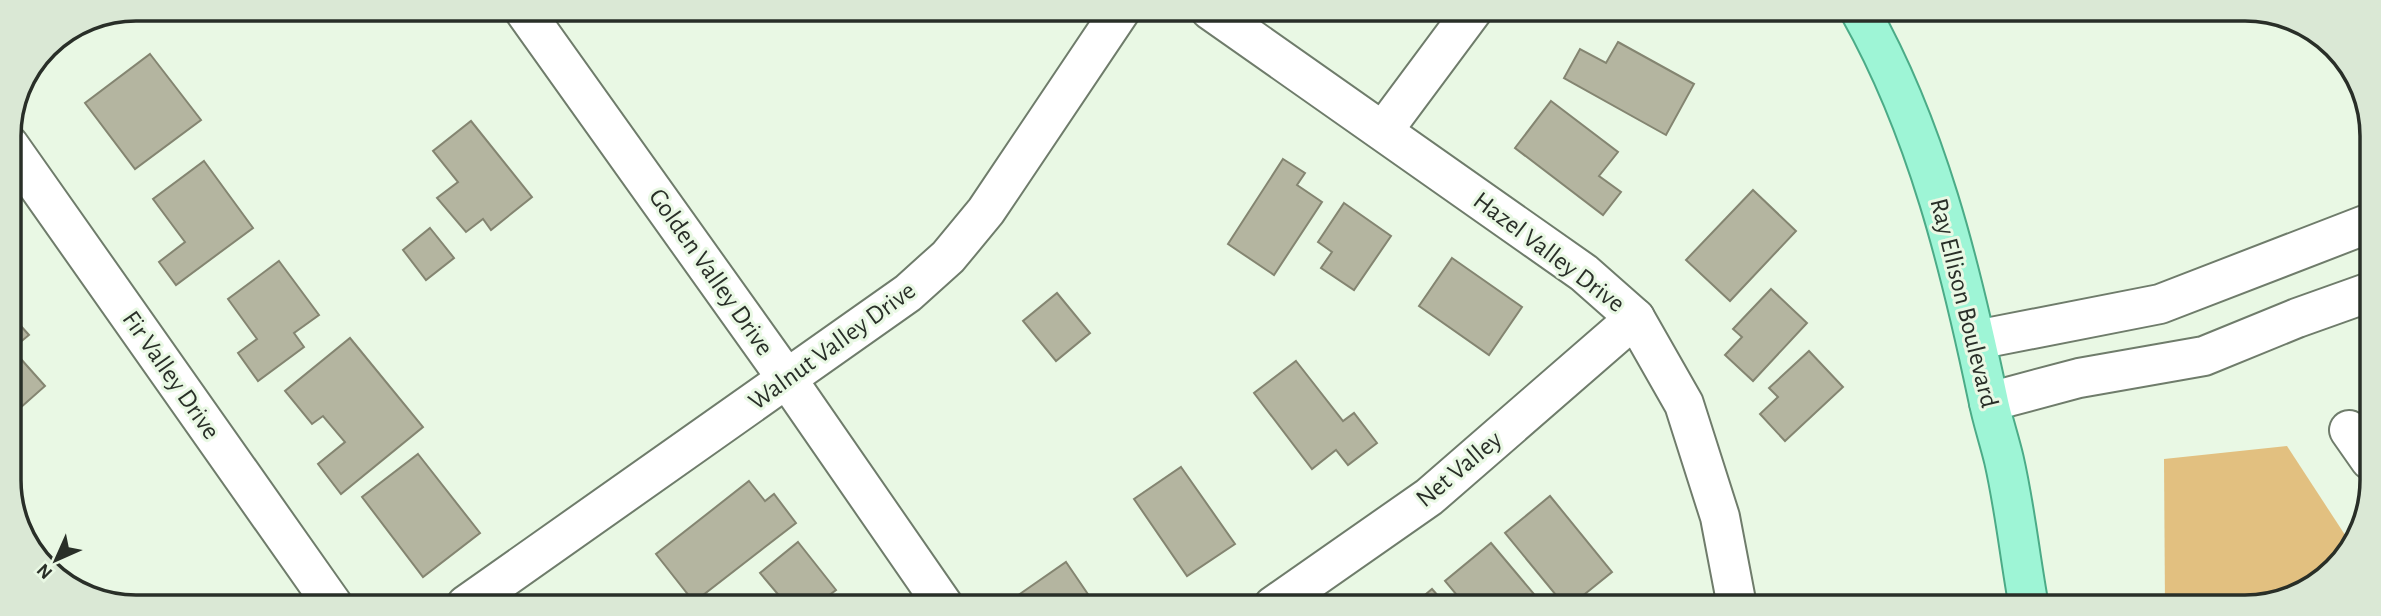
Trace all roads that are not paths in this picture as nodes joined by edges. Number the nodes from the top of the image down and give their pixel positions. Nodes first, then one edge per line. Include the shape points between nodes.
1 (532, 21) edge
2 (1114, 21) edge
3 (1226, 21) edge
4 (1466, 21) edge
5 (1866, 21) edge
6 (1383, 131) junction
7 (21, 162) edge
8 (2360, 227) edge
9 (2360, 296) edge
10 (1635, 318) junction
11 (1976, 340) junction
12 (787, 379) junction
13 (1989, 402) junction
14 (326, 595) edge
15 (480, 595) edge
16 (936, 595) edge
17 (1289, 595) edge
18 (1735, 595) edge
19 (2027, 595) edge

1 - 12 street, Golden Valley Drive
2 - 12 street, Walnut Valley Drive via 986,211 948,257 908,293
3 - 6 street, Hazel Valley Drive
4 - 6 street
5 - 11 main road, Ray Ellison Boulevard via 1915,128 1942,208
6 - 10 street, Hazel Valley Drive via 1584,273
7 - 14 street, Fir Valley Drive
8 - 11 street via 2160,304
9 - 13 street via 2204,356 2079,378
10 - 17 street, Net Valley via 1429,497
10 - 18 street, Hazel Valley Drive via 1684,404 1720,517
11 - 13 main road, Ray Ellison Boulevard
12 - 15 street, Walnut Valley Drive
12 - 16 street, Golden Valley Drive
13 - 19 main road, Ray Ellison Boulevard

